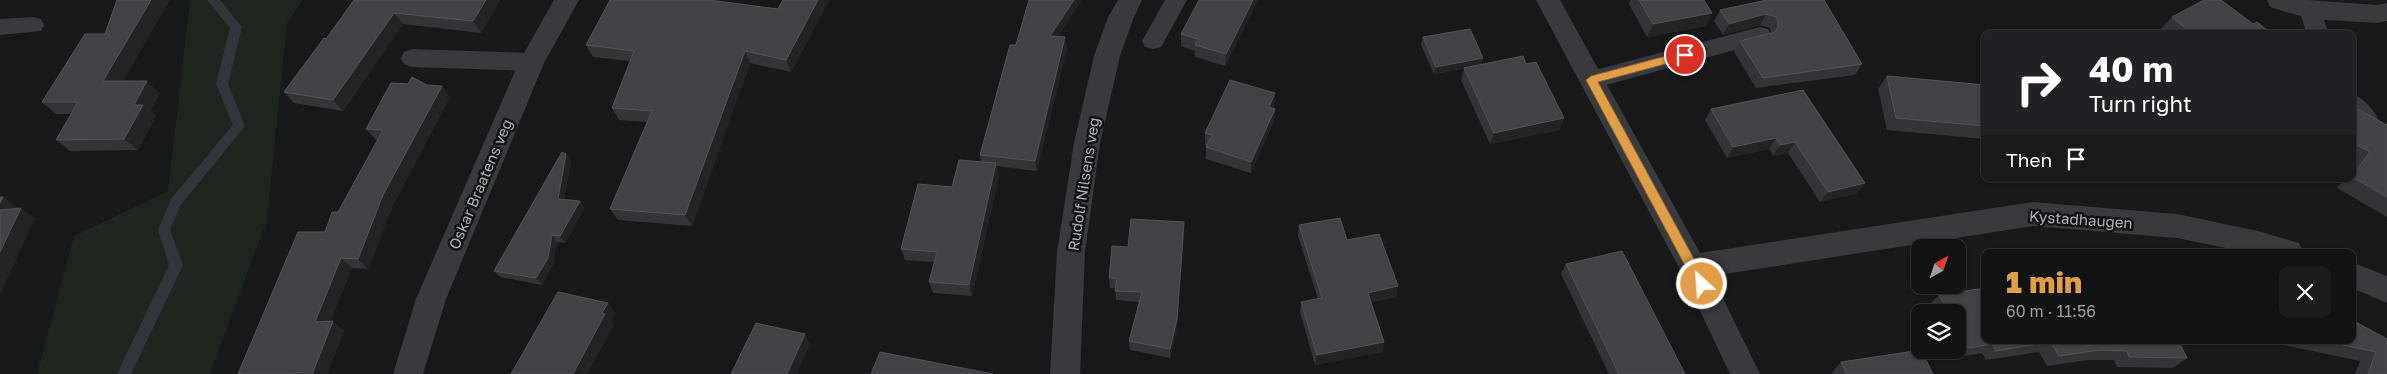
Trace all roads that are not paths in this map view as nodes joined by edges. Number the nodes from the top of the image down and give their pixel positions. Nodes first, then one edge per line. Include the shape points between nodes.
1 (567, 0) edge
2 (1130, 0) edge
3 (1176, 0) edge
4 (1548, 0) edge
5 (2279, 0) edge
6 (2310, 10) junction
7 (2387, 12) edge
8 (33, 25) dead end
9 (0, 27) edge
10 (2317, 30) edge
11 (1760, 35) edge
12 (1152, 41) dead end
13 (412, 58) dead end
14 (532, 62) junction
15 (1591, 80) junction
16 (2356, 108) edge
17 (2368, 122) edge
18 (2280, 249) edge
19 (1693, 267) junction
20 (2356, 276) edge
21 (2387, 290) edge
22 (408, 374) edge
23 (1065, 374) edge
24 (1745, 374) edge

1 - 14 street, Oskar Braatens veg
2 - 23 street, Rudolf Nilsens veg via 1107,56 1087,143 1071,252
3 - 12 lane
4 - 15 street
5 - 6 street
6 - 7 street
6 - 10 lane
8 - 9 lane
11 - 15 lane
13 - 14 lane
14 - 22 street, Oskar Braatens veg via 431,299
15 - 19 street
16 - 17 lane
18 - 19 street, Kystadhaugen via 2177,226 2033,214
19 - 24 street
20 - 21 street

